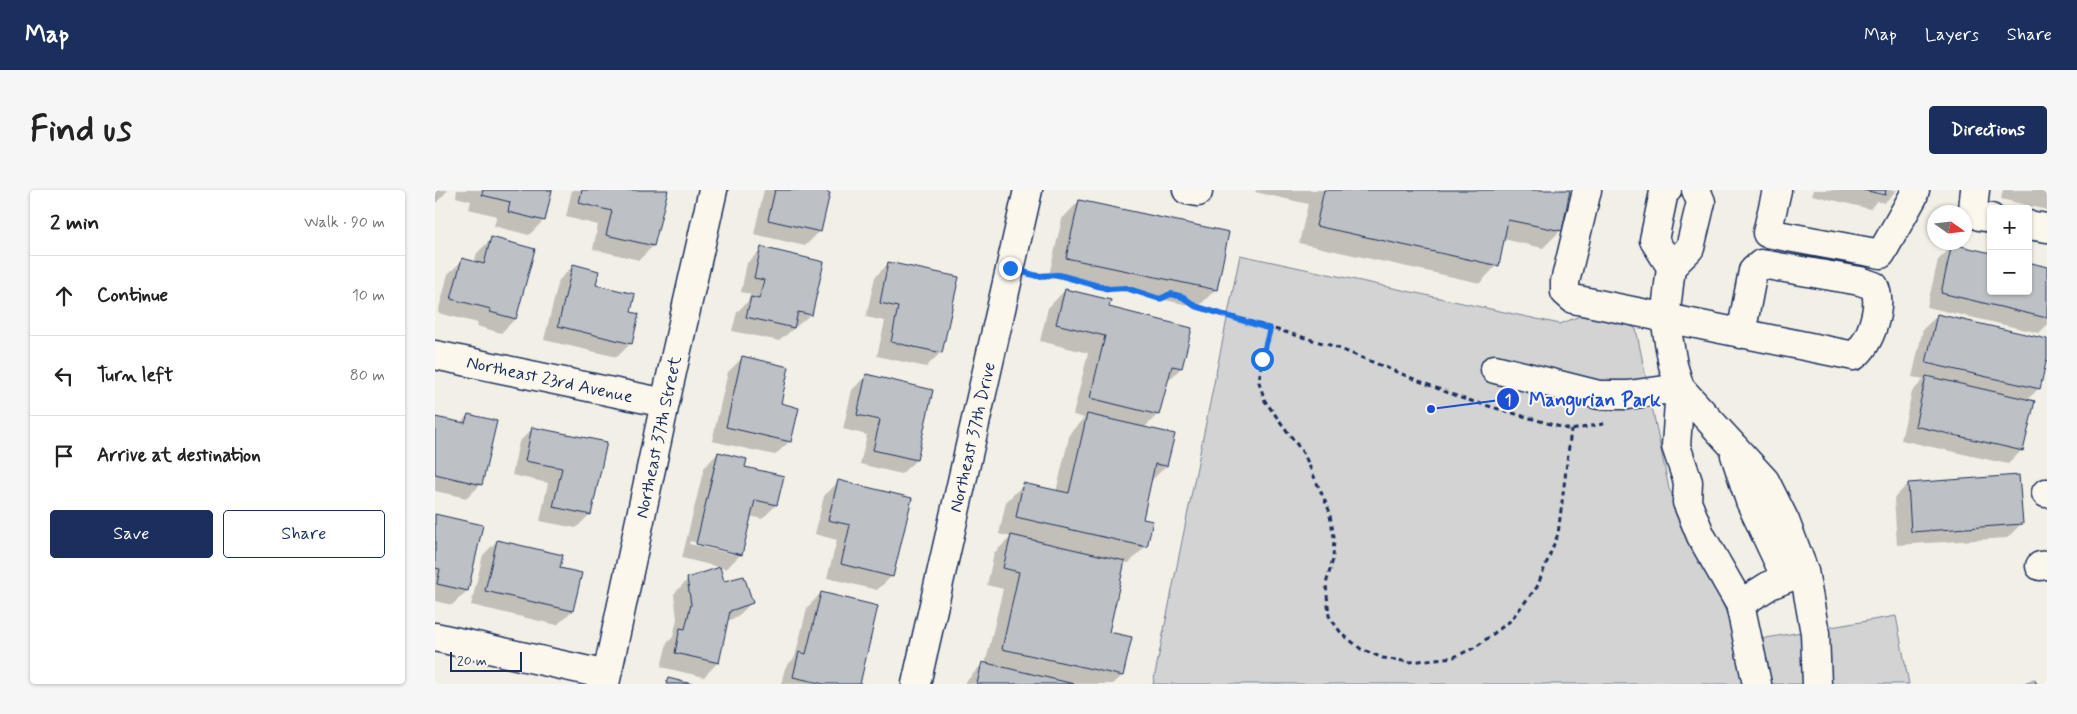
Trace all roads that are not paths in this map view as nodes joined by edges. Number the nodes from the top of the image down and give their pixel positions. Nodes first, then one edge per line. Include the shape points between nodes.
1 (713, 190) edge
2 (1587, 190) edge
3 (1667, 190) edge
4 (1696, 190) edge
5 (1777, 190) edge
6 (1915, 190) edge
7 (1975, 190) edge
8 (1023, 191) edge
9 (1987, 217) edge
10 (2032, 226) edge
11 (2047, 228) edge
12 (1881, 254) junction
13 (1671, 267) junction
14 (1875, 286) junction
15 (1665, 319) junction
16 (1741, 334) junction
17 (435, 355) edge
18 (1495, 369) dead end
19 (1680, 388) junction
20 (665, 403) junction
21 (1795, 575) junction
22 (1747, 599) junction
23 (435, 637) edge
24 (606, 680) edge
25 (916, 684) edge
26 (1757, 684) edge
27 (1817, 684) edge

1 - 20 street, Northeast 37th Street
2 - 15 street via 1565,292 1573,299
3 - 13 street via 1654,240
4 - 13 street via 1701,202 1690,248
5 - 12 street via 1767,233
6 - 12 street
7 - 9 street via 1973,209 1979,216
8 - 25 street, Northeast 37th Drive via 1010,268
10 - 11 street
12 - 14 street
13 - 15 street
14 - 16 street via 1761,264 1753,271
14 - 16 street via 1879,296 1870,337 1863,350 1854,356
15 - 16 street
15 - 19 street
17 - 20 street, Northeast 23rd Avenue
18 - 19 street via 1599,395
19 - 21 street via 1765,481 1785,521
19 - 22 street via 1676,446 1687,482 1707,505
20 - 24 street, Northeast 37th Street
21 - 22 street
21 - 27 street via 1815,633
22 - 26 street
23 - 24 street

